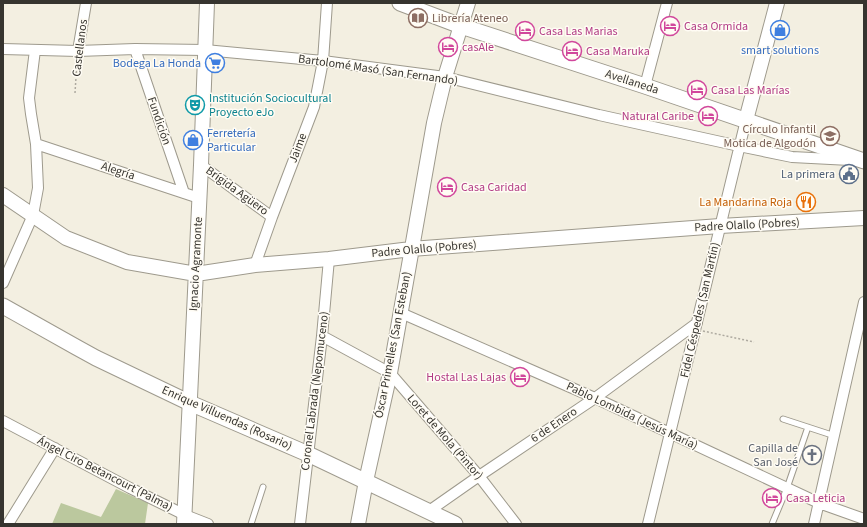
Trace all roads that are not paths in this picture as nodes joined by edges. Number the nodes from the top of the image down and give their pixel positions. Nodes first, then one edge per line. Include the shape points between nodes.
1 (86, 3) edge
2 (207, 3) edge
3 (327, 3) edge
4 (400, 3) edge
5 (468, 3) edge
6 (667, 3) edge
7 (777, 3) edge
8 (461, 26) junction
9 (3, 49) edge
10 (135, 49) junction
11 (35, 50) junction
12 (205, 50) junction
13 (78, 51) junction
14 (323, 61) junction
15 (445, 77) junction
16 (645, 86) junction
17 (746, 120) junction
18 (36, 144) junction
19 (739, 146) junction
20 (864, 161) edge
21 (201, 165) junction
22 (184, 193) junction
23 (3, 195) edge
24 (199, 198) junction
25 (33, 215) junction
26 (272, 217) junction
27 (864, 218) edge
28 (720, 226) junction
29 (411, 249) junction
30 (329, 259) junction
31 (255, 265) junction
32 (196, 274) junction
33 (3, 283) edge
34 (864, 302) edge
35 (3, 306) edge
36 (401, 313) junction
37 (863, 314) edge
38 (697, 326) junction
39 (322, 336) junction
40 (390, 373) junction
41 (594, 398) junction
42 (190, 403) junction
43 (783, 419) dead end
44 (3, 421) edge
45 (808, 427) junction
46 (671, 433) junction
47 (835, 436) junction
48 (55, 448) junction
49 (308, 454) junction
50 (479, 476) junction
51 (366, 481) junction
52 (263, 487) dead end
53 (787, 488) junction
54 (819, 503) junction
55 (429, 511) junction
56 (864, 519) edge
57 (185, 520) edge
58 (513, 523) edge
59 (8, 524) edge
60 (208, 524) edge
61 (251, 524) edge
62 (300, 524) edge
63 (358, 524) edge
64 (455, 524) edge
65 (648, 524) edge
66 (772, 524) edge
67 (814, 524) edge

1 - 13 street, Castellanos
2 - 12 main road, Ignacio Agramonte
3 - 14 street, Jaime
4 - 8 main road, Avellaneda
5 - 8 main road, Óscar Primelles (San Esteban)
6 - 16 street
7 - 17 main road, Fidel Céspedes (San Martín)
8 - 15 main road, Óscar Primelles (San Esteban)
8 - 16 main road, Avellaneda
9 - 11 street, Bartolomé Masó (San Fernando)
10 - 12 street, Bartolomé Masó (San Fernando)
10 - 13 street, Bartolomé Masó (San Fernando)
10 - 22 street, Fundición
11 - 13 street, Bartolomé Masó (San Fernando)
11 - 18 street via 30,98
12 - 14 street, Bartolomé Masó (San Fernando)
12 - 21 main road, Ignacio Agramonte
14 - 15 street, Bartolomé Masó (San Fernando)
14 - 26 street, Jaime via 314,107
15 - 19 street, Bartolomé Masó (San Fernando)
15 - 29 main road, Óscar Primelles (San Esteban)
16 - 17 main road, Avellaneda
17 - 19 street, Fidel Céspedes (San Martín)
17 - 20 main road, Avellaneda
18 - 22 street, Alegría
18 - 25 street via 38,188
19 - 20 street, Bartolomé Masó (San Fernando) via 792,157
19 - 28 street, Fidel Céspedes (San Martín)
21 - 24 main road, Ignacio Agramonte
21 - 26 street, Brígida Agüero
22 - 24 street, Alegría
23 - 25 main road, Padre Olallo (Pobres)
24 - 32 main road, Ignacio Agramonte
25 - 32 main road, Padre Olallo (Pobres) via 66,238 127,262
25 - 33 street
26 - 31 street, Jaime
27 - 28 main road, Padre Olallo (Pobres)
28 - 29 main road, Padre Olallo (Pobres)
28 - 38 street, Fidel Céspedes (San Martín)
29 - 30 main road, Padre Olallo (Pobres)
29 - 36 main road, Óscar Primelles (San Esteban)
30 - 31 main road, Padre Olallo (Pobres)
30 - 39 street, Coronel Labrada (Nepomuceno)
31 - 32 main road, Padre Olallo (Pobres)
32 - 42 main road, Ignacio Agramonte
34 - 37 street
35 - 42 main road, Enrique Villuendas (Rosario) via 82,351
36 - 40 main road, Óscar Primelles (San Esteban)
36 - 41 street, Pablo Lombida (Jesús María)
37 - 47 street
38 - 41 street, 6 de Enero
38 - 46 street, Fidel Céspedes (San Martín)
39 - 40 street, Loret de Mola (Pintor)
39 - 49 street, Coronel Labrada (Nepomuceno)
40 - 50 street, Loret de Mola (Pintor)
40 - 51 main road, Óscar Primelles (San Esteban)
41 - 46 street, Pablo Lombida (Jesús María)
41 - 50 street, 6 de Enero
42 - 49 main road, Enrique Villuendas (Rosario)
42 - 57 main road, Ignacio Agramonte
43 - 45 lane
44 - 48 street, Ángel Ciro Betancourt (Palma)
45 - 47 lane
45 - 53 lane
46 - 53 street, Pablo Lombida (Jesús María)
46 - 65 street, Fidel Céspedes (San Martín)
47 - 54 street
48 - 57 street, Ángel Ciro Betancourt (Palma)
48 - 59 street
49 - 51 main road, Enrique Villuendas (Rosario)
49 - 62 street, Coronel Labrada (Nepomuceno)
50 - 55 street, 6 de Enero
50 - 58 street, Loret de Mola (Pintor)
51 - 55 main road, Enrique Villuendas (Rosario)
51 - 63 main road, Óscar Primelles (San Esteban)
52 - 61 lane
53 - 54 street, Pablo Lombida (Jesús María)
53 - 66 lane
54 - 56 street, Pablo Lombida (Jesús María)
54 - 67 street
55 - 64 main road, Enrique Villuendas (Rosario)
57 - 60 street, Ángel Ciro Betancourt (Palma)

